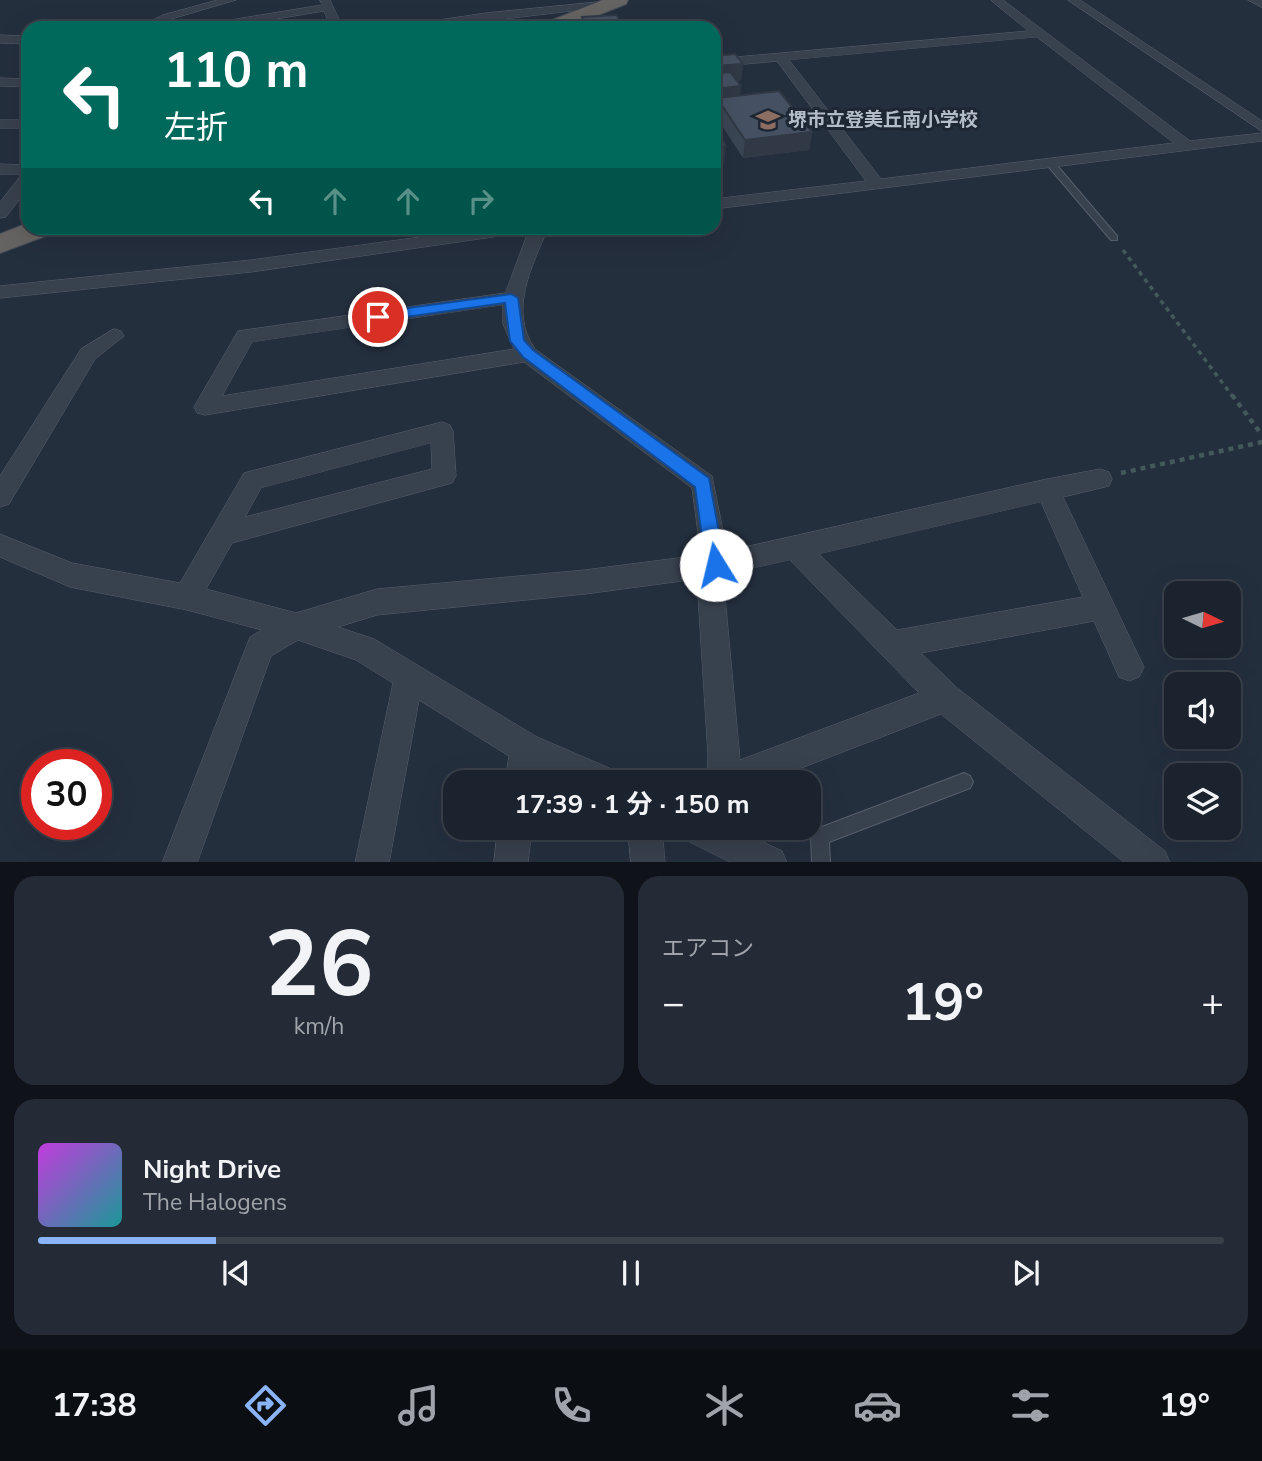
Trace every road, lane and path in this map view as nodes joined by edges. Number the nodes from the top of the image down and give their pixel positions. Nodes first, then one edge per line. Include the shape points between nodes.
1 (231, 0) edge
2 (270, 0) edge
3 (996, 0) edge
4 (1073, 0) edge
5 (1254, 0) edge
6 (614, 2) edge
7 (326, 4) edge
8 (1262, 5) edge
9 (277, 15) junction
10 (159, 21) edge
11 (242, 21) edge
12 (280, 21) edge
13 (334, 21) edge
14 (452, 21) edge
15 (566, 21) edge
16 (1040, 33) junction
17 (0, 39) edge
18 (21, 40) edge
19 (780, 57) junction
20 (721, 62) edge
21 (0, 82) edge
22 (21, 83) edge
23 (0, 124) edge
24 (21, 124) edge
25 (1262, 127) edge
26 (1262, 137) edge
27 (1189, 148) junction
28 (1051, 164) junction
29 (0, 169) edge
30 (21, 170) edge
31 (878, 185) junction
32 (21, 186) edge
33 (721, 203) edge
34 (0, 213) edge
35 (23, 235) edge
36 (379, 235) edge
37 (468, 235) edge
38 (536, 235) edge
39 (1114, 239) joint
40 (0, 244) edge
41 (378, 247) junction
42 (0, 292) edge
43 (511, 298) junction
44 (114, 336) dead end
45 (528, 354) junction
46 (1262, 435) edge
47 (1262, 442) edge
48 (1100, 479) joint
49 (1047, 489) junction
50 (0, 497) edge
51 (223, 534) junction
52 (0, 545) edge
53 (794, 548) junction
54 (712, 565) junction
55 (187, 597) junction
56 (1101, 607) junction
57 (296, 626) junction
58 (892, 645) junction
59 (1129, 667) dead end
60 (409, 676) junction
61 (945, 698) junction
62 (526, 748) junction
63 (523, 770) edge
64 (577, 770) edge
65 (723, 770) edge
66 (755, 770) edge
67 (964, 782) dead end
68 (514, 840) edge
69 (646, 840) edge
70 (727, 840) edge
71 (179, 862) edge
72 (372, 862) edge
73 (511, 862) edge
74 (648, 862) edge
75 (768, 862) edge
76 (821, 862) edge
77 (1152, 862) edge

1 - 10 street
2 - 9 street
3 - 16 street
4 - 25 street
5 - 8 street
6 - 14 street
6 - 15 highway
7 - 9 street
7 - 13 street
9 - 11 street
9 - 12 street
16 - 19 street
16 - 27 street
17 - 18 street
19 - 20 street
19 - 31 street
21 - 22 street
23 - 24 street
26 - 27 street
27 - 28 street
28 - 31 street
28 - 39 lane
29 - 30 street
31 - 33 street
32 - 34 street
35 - 40 highway
36 - 41 street
37 - 41 street
38 - 43 street
39 - 46 path
41 - 42 street via 251,266
43 - 45 street via 517,341
43 - 45 street via 245,336 205,407
44 - 50 street via 88,354
45 - 54 street via 703,483
47 - 48 path
48 - 49 street
49 - 53 street
49 - 56 street
51 - 51 street via 253,480 442,431 444,476
51 - 55 street
52 - 55 street via 70,575
53 - 54 street
53 - 58 street
54 - 57 street via 377,602
54 - 65 street
55 - 57 street
56 - 58 street
56 - 59 street
57 - 60 street via 365,649
57 - 71 street via 260,648
58 - 61 street
60 - 62 street
60 - 72 street
61 - 66 street
61 - 77 street
62 - 63 street
62 - 64 street
67 - 76 lane via 820,836
68 - 73 street
69 - 74 street
70 - 75 street

